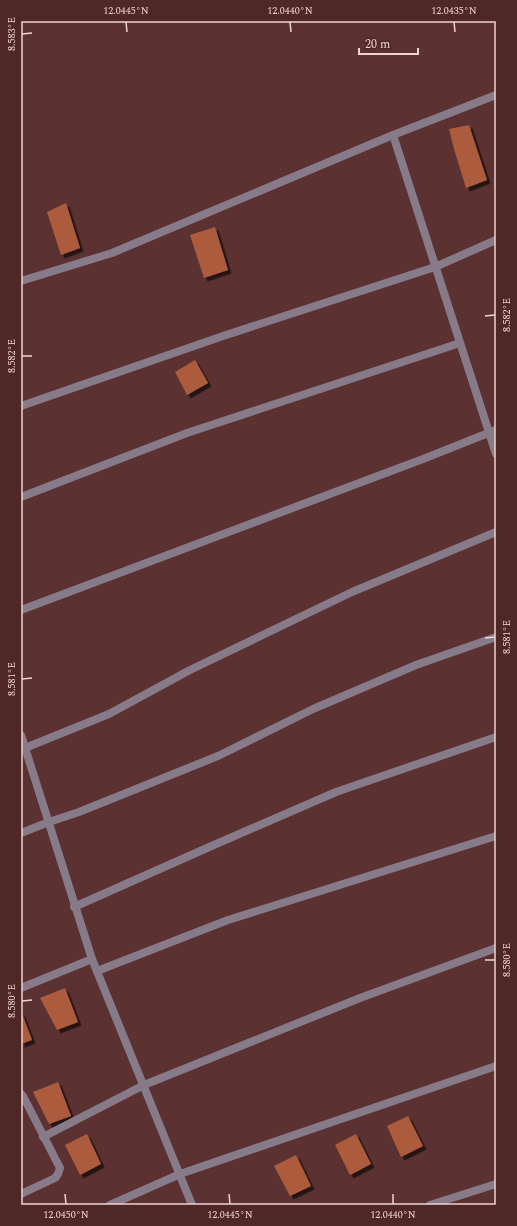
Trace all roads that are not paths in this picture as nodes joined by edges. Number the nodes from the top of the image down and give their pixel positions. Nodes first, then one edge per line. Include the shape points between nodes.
1 (496, 96) edge
2 (392, 135) junction
3 (496, 240) edge
4 (435, 268) junction
5 (21, 281) edge
6 (460, 343) junction
7 (21, 406) edge
8 (492, 432) edge
9 (496, 454) edge
10 (21, 497) edge
11 (496, 532) edge
12 (21, 610) edge
13 (496, 637) edge
14 (21, 735) edge
15 (496, 737) edge
16 (25, 748) junction
17 (49, 822) junction
18 (21, 833) edge
19 (496, 836) edge
20 (74, 907) junction
21 (496, 948) edge
22 (92, 959) junction
23 (97, 971) junction
24 (21, 988) edge
25 (496, 1066) edge
26 (144, 1085) junction
27 (21, 1094) edge
28 (43, 1137) junction
29 (180, 1174) junction
30 (496, 1184) edge
31 (21, 1194) edge
32 (110, 1205) edge
33 (192, 1205) edge
34 (430, 1205) edge

1 - 2 street
2 - 4 street
2 - 5 street via 112,253
3 - 4 street
4 - 6 street
4 - 7 street via 222,336
6 - 8 street
6 - 10 street via 187,433
8 - 9 street
8 - 12 street
11 - 16 street via 352,592 190,670 108,714
13 - 17 street via 416,664 313,709 218,756
14 - 16 street
15 - 20 street via 336,792
16 - 17 street
17 - 18 street
17 - 20 street
19 - 23 street via 228,920
20 - 22 street
21 - 26 street via 360,998
22 - 23 street
22 - 24 street
23 - 26 street
25 - 29 street
26 - 28 street
26 - 29 street
27 - 28 street
28 - 31 street via 58,1162 58,1174 55,1178
29 - 32 street
29 - 33 street
30 - 34 street

